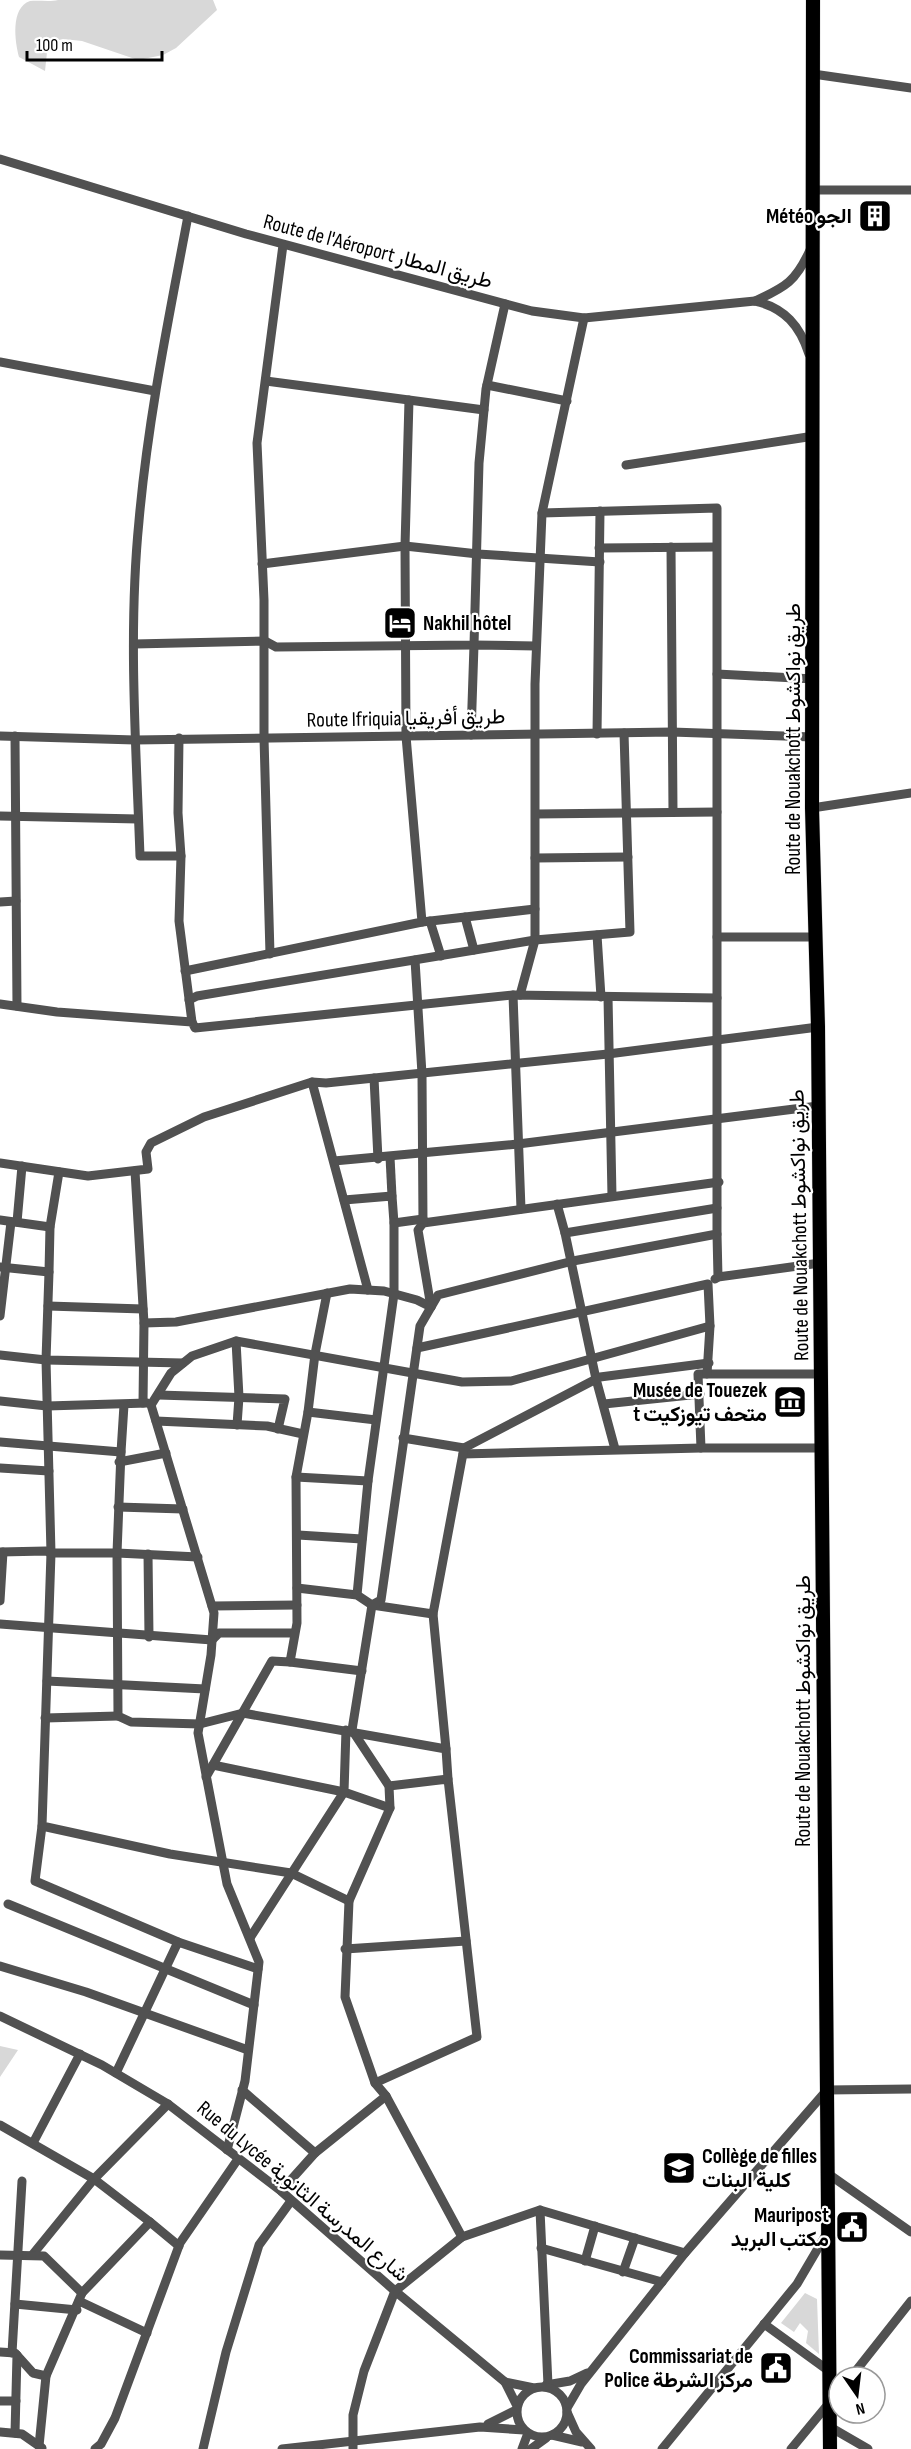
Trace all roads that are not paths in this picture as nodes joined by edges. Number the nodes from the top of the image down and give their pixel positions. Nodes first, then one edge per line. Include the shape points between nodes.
1 (813, 0) edge
2 (813, 74) junction
3 (911, 88) edge
4 (0, 159) edge
5 (814, 190) junction
6 (911, 190) edge
7 (188, 216) junction
8 (813, 244) junction
9 (284, 245) junction
10 (755, 301) junction
11 (505, 304) junction
12 (584, 318) junction
13 (0, 362) edge
14 (813, 366) junction
15 (266, 381) junction
16 (487, 385) junction
17 (155, 391) junction
18 (409, 400) junction
19 (567, 401) junction
20 (484, 410) junction
21 (814, 436) junction
22 (626, 465) dead end
23 (600, 511) junction
24 (542, 513) junction
25 (405, 546) junction
26 (671, 547) junction
27 (716, 547) junction
28 (598, 548) junction
29 (478, 554) junction
30 (538, 559) junction
31 (600, 562) junction
32 (262, 564) junction
33 (265, 641) junction
34 (134, 644) junction
35 (406, 644) junction
36 (474, 645) junction
37 (536, 646) junction
38 (717, 674) junction
39 (814, 680) junction
40 (672, 732) junction
41 (624, 733) junction
42 (597, 734) junction
43 (717, 734) junction
44 (471, 735) junction
45 (535, 735) junction
46 (0, 736) edge
47 (15, 736) junction
48 (406, 736) junction
49 (813, 737) junction
50 (179, 738) junction
51 (264, 738) junction
52 (135, 740) junction
53 (911, 793) edge
54 (812, 808) junction
55 (673, 812) junction
56 (717, 812) junction
57 (626, 813) junction
58 (536, 814) junction
59 (0, 816) edge
60 (15, 816) junction
61 (138, 819) junction
62 (181, 856) junction
63 (628, 857) junction
64 (536, 858) junction
65 (16, 901) junction
66 (0, 902) edge
67 (535, 909) junction
68 (465, 917) junction
69 (426, 922) junction
70 (597, 935) junction
71 (717, 937) junction
72 (817, 937) junction
73 (535, 940) junction
74 (474, 950) junction
75 (270, 954) junction
76 (441, 956) junction
77 (415, 960) junction
78 (185, 971) junction
79 (516, 995) junction
80 (604, 997) junction
81 (717, 998) junction
82 (189, 1000) junction
83 (0, 1004) edge
84 (418, 1004) junction
85 (18, 1006) junction
86 (192, 1022) junction
87 (818, 1027) junction
88 (717, 1041) junction
89 (608, 1054) junction
90 (515, 1064) junction
91 (422, 1074) junction
92 (374, 1078) junction
93 (312, 1082) junction
94 (818, 1106) junction
95 (717, 1119) junction
96 (610, 1133) junction
97 (518, 1144) junction
98 (423, 1154) junction
99 (390, 1157) junction
100 (378, 1159) junction
101 (333, 1161) junction
102 (0, 1163) edge
103 (22, 1166) junction
104 (135, 1171) junction
105 (59, 1172) junction
106 (719, 1182) junction
107 (392, 1196) junction
108 (612, 1196) junction
109 (344, 1200) junction
110 (557, 1204) junction
111 (717, 1208) junction
112 (521, 1209) junction
113 (0, 1220) edge
114 (423, 1221) junction
115 (14, 1222) junction
116 (394, 1223) junction
117 (50, 1227) junction
118 (565, 1233) junction
119 (717, 1234) junction
120 (573, 1261) junction
121 (820, 1263) junction
122 (3, 1268) edge
123 (49, 1272) junction
124 (718, 1277) junction
125 (708, 1284) junction
126 (368, 1290) junction
127 (327, 1293) junction
128 (394, 1294) junction
129 (48, 1305) junction
130 (431, 1307) junction
131 (143, 1309) junction
132 (584, 1314) junction
133 (0, 1316) edge
134 (144, 1323) junction
135 (710, 1326) junction
136 (236, 1341) junction
137 (417, 1348) junction
138 (315, 1354) junction
139 (0, 1355) edge
140 (593, 1358) junction
141 (46, 1360) junction
142 (143, 1360) junction
143 (183, 1363) junction
144 (709, 1363) junction
145 (382, 1368) junction
146 (413, 1373) junction
147 (707, 1374) junction
148 (821, 1374) junction
149 (596, 1379) junction
150 (700, 1394) junction
151 (239, 1397) junction
152 (151, 1400) junction
153 (0, 1401) edge
154 (604, 1404) junction
155 (124, 1405) junction
156 (46, 1406) junction
157 (308, 1412) junction
158 (375, 1420) junction
159 (156, 1421) junction
160 (237, 1425) junction
161 (278, 1429) junction
162 (303, 1434) junction
163 (403, 1438) junction
164 (0, 1442) edge
165 (47, 1446) junction
166 (701, 1448) junction
167 (822, 1448) junction
168 (615, 1449) junction
169 (464, 1451) junction
170 (165, 1453) junction
171 (120, 1457) junction
172 (0, 1468) edge
173 (49, 1471) junction
174 (296, 1477) junction
175 (368, 1481) junction
176 (118, 1508) junction
177 (183, 1509) junction
178 (298, 1535) junction
179 (362, 1539) junction
180 (2, 1552) edge
181 (51, 1553) junction
182 (117, 1553) junction
183 (148, 1554) junction
184 (198, 1557) junction
185 (297, 1588) junction
186 (357, 1595) junction
187 (0, 1601) edge
188 (297, 1605) junction
189 (372, 1605) junction
190 (212, 1606) junction
191 (433, 1614) junction
192 (0, 1624) edge
193 (48, 1628) junction
194 (294, 1633) junction
195 (116, 1635) junction
196 (149, 1637) junction
197 (212, 1640) junction
198 (290, 1662) junction
199 (362, 1671) junction
200 (47, 1681) junction
201 (118, 1683) junction
202 (205, 1689) junction
203 (243, 1713) junction
204 (118, 1716) junction
205 (45, 1718) junction
206 (200, 1724) junction
207 (349, 1730) junction
208 (446, 1749) junction
209 (213, 1765) junction
210 (206, 1777) junction
211 (448, 1779) junction
212 (389, 1786) junction
213 (344, 1792) junction
214 (390, 1808) junction
215 (42, 1826) junction
216 (221, 1860) junction
217 (291, 1873) junction
218 (349, 1900) junction
219 (8, 1904) dead end
220 (250, 1938) junction
221 (466, 1941) junction
222 (178, 1942) junction
223 (345, 1949) junction
224 (0, 1966) edge
225 (258, 1970) junction
226 (165, 1971) junction
227 (254, 2005) junction
228 (146, 2013) junction
229 (0, 2016) edge
230 (248, 2050) junction
231 (80, 2054) junction
232 (116, 2073) junction
233 (375, 2083) junction
234 (242, 2090) junction
235 (826, 2090) junction
236 (911, 2090) edge
237 (386, 2096) junction
238 (168, 2104) junction
239 (0, 2125) edge
240 (33, 2143) junction
241 (227, 2150) junction
242 (315, 2153) junction
243 (238, 2159) junction
244 (827, 2173) junction
245 (94, 2179) junction
246 (22, 2181) dead end
247 (280, 2191) junction
248 (291, 2201) junction
249 (540, 2210) junction
250 (150, 2222) junction
251 (595, 2226) junction
252 (911, 2232) edge
253 (827, 2233) junction
254 (462, 2237) junction
255 (635, 2238) junction
256 (179, 2246) junction
257 (542, 2248) junction
258 (684, 2253) junction
259 (33, 2254) junction
260 (0, 2255) edge
261 (19, 2255) junction
262 (585, 2261) junction
263 (623, 2272) junction
264 (662, 2282) junction
265 (395, 2291) junction
266 (79, 2301) junction
267 (911, 2301) edge
268 (15, 2304) junction
269 (764, 2324) junction
270 (147, 2332) junction
271 (0, 2352) edge
272 (14, 2354) junction
273 (829, 2365) edge
274 (860, 2365) edge
275 (592, 2370) junction
276 (827, 2370) edge
277 (46, 2376) junction
278 (505, 2382) junction
279 (541, 2386) junction
280 (0, 2401) edge
281 (16, 2401) junction
282 (827, 2407) edge
283 (517, 2408) junction
284 (567, 2410) junction
285 (480, 2427) junction
286 (830, 2427) joint
287 (0, 2432) edge
288 (526, 2432) junction
289 (15, 2433) junction
290 (549, 2436) junction
291 (582, 2442) junction
292 (352, 2445) edge
293 (41, 2448) edge
294 (95, 2449) edge
295 (203, 2449) edge
296 (282, 2449) edge
297 (522, 2449) edge
298 (531, 2449) edge
299 (591, 2449) edge
300 (662, 2449) edge
301 (791, 2449) edge
302 (830, 2449) edge
303 (868, 2449) edge

1 - 2 highway, Route de Nouakchott طريق نواكشوط
2 - 3 street
2 - 5 highway, Route de Nouakchott طريق نواكشوط
4 - 7 street, Route de l'Aéroport طريق المطار
5 - 6 street
5 - 8 highway, Route de Nouakchott طريق نواكشوط
7 - 9 street, Route de l'Aéroport طريق المطار
7 - 17 street
8 - 10 street, Route de l'Aéroport طريق المطار via 793,280 783,289
8 - 14 highway, Route de Nouakchott طريق نواكشوط
9 - 11 street, Route de l'Aéroport طريق المطار
9 - 15 street
10 - 12 street, Route de l'Aéroport طريق المطار
10 - 14 street, Route de l'Aéroport طريق المطار via 782,311 792,321
11 - 12 street, Route de l'Aéroport طريق المطار
11 - 16 street
12 - 19 street
13 - 17 street
14 - 21 highway, Route de Nouakchott طريق نواكشوط
15 - 18 street
15 - 32 street via 257,443
16 - 19 street
16 - 20 street
17 - 34 street via 139,521
18 - 20 street
18 - 25 street
19 - 24 street
20 - 29 street via 477,503
21 - 22 street
21 - 39 highway, Route de Nouakchott طريق نواكشوط
23 - 24 street
23 - 27 street via 717,508
23 - 28 street
24 - 30 street
25 - 29 street
25 - 32 street
25 - 35 street
26 - 27 street
26 - 28 street
26 - 40 street
27 - 38 street
28 - 31 street
29 - 30 street
29 - 36 street
30 - 31 street
30 - 37 street
31 - 42 street
32 - 33 street
33 - 34 street
33 - 35 street via 276,647
33 - 51 street
34 - 52 street
35 - 36 street
35 - 48 street
36 - 37 street
36 - 44 street
37 - 45 street
38 - 39 street
38 - 43 street
39 - 49 highway, Route de Nouakchott طريق نواكشوط
40 - 41 street, Route Ifriquia طريق أفريقيا
40 - 43 street, Route Ifriquia طريق أفريقيا
40 - 55 street
41 - 42 street, Route Ifriquia طريق أفريقيا
41 - 57 street
42 - 45 street, Route Ifriquia طريق أفريقيا
43 - 49 street, Route Ifriquia طريق أفريقيا
43 - 56 street
44 - 45 street, Route Ifriquia طريق أفريقيا
44 - 48 street, Route Ifriquia طريق أفريقيا
45 - 58 street
46 - 47 street, Route Ifriquia طريق أفريقيا
47 - 52 street, Route Ifriquia طريق أفريقيا
47 - 60 street
48 - 51 street, Route Ifriquia طريق أفريقيا
48 - 69 street
49 - 54 highway, Route de Nouakchott طريق نواكشوط
50 - 51 street, Route Ifriquia طريق أفريقيا
50 - 52 street, Route Ifriquia طريق أفريقيا
50 - 62 street
51 - 75 street
52 - 61 street
53 - 54 street
54 - 72 highway, Route de Nouakchott طريق نواكشوط
55 - 56 street
55 - 57 street
56 - 71 street
57 - 58 street
57 - 63 street
58 - 64 street
59 - 60 street
60 - 61 street
60 - 65 street
61 - 62 street via 140,856
62 - 78 street via 179,921
63 - 64 street
63 - 70 street via 630,932
64 - 67 street
65 - 66 street
65 - 85 street
67 - 68 street
67 - 73 street
68 - 69 street
68 - 74 street
69 - 75 street
69 - 76 street
70 - 73 street
70 - 80 street
71 - 72 street
71 - 81 street
72 - 87 highway, Route de Nouakchott طريق نواكشوط
73 - 74 street
73 - 79 street
74 - 76 street
75 - 78 street
76 - 77 street
77 - 82 street
77 - 84 street
78 - 82 street
79 - 80 street
79 - 84 street
79 - 90 street
80 - 81 street
80 - 89 street
81 - 88 street
82 - 86 street
83 - 85 street
84 - 86 street via 195,1028
84 - 91 street
85 - 86 street
87 - 88 street
87 - 94 highway, Route de Nouakchott طريق نواكشوط
88 - 89 street
88 - 95 street
89 - 90 street
89 - 96 street
90 - 91 street
90 - 97 street
91 - 92 street
91 - 98 street
92 - 93 street
92 - 100 street
93 - 101 street
93 - 104 street via 204,1117 151,1143 146,1152 148,1170
94 - 95 street
94 - 121 highway, Route de Nouakchott طريق نواكشوط
95 - 96 street
95 - 106 street
96 - 97 street
96 - 108 street
97 - 98 street
97 - 112 street
98 - 99 street
98 - 114 street
99 - 100 street
99 - 107 street
100 - 101 street
101 - 109 street
102 - 103 street
103 - 105 street
103 - 115 street
104 - 105 street via 88,1176
104 - 131 street
105 - 117 street
106 - 108 street
106 - 111 street
107 - 109 street
107 - 116 street
108 - 110 street
109 - 126 street
110 - 112 street
110 - 118 street
111 - 118 street
111 - 119 street
112 - 114 street
113 - 115 street
114 - 116 street
114 - 130 street via 418,1230
115 - 117 street
115 - 122 street
116 - 128 street
117 - 123 street
118 - 120 street
119 - 120 street
119 - 124 street
120 - 130 street via 438,1295
120 - 132 street
121 - 124 street
121 - 148 highway, Route de Nouakchott طريق نواكشوط
122 - 123 street
122 - 133 street
123 - 129 street
124 - 125 street
125 - 132 street
125 - 135 street
126 - 127 street
126 - 128 street
127 - 134 street via 176,1322
127 - 138 street
128 - 130 street
128 - 145 street
129 - 131 street
129 - 141 street
130 - 137 street via 420,1326
131 - 134 street
132 - 137 street
132 - 140 street
134 - 142 street
135 - 140 street
135 - 144 street
136 - 138 street
136 - 143 street via 192,1356
136 - 151 street
137 - 146 street
138 - 145 street
138 - 157 street
139 - 141 street
140 - 146 street via 511,1381 462,1382
140 - 149 street
141 - 142 street
141 - 156 street
142 - 143 street
142 - 152 street
143 - 152 street
144 - 147 street
144 - 149 street
145 - 146 street
145 - 158 street
146 - 163 street
147 - 148 street
147 - 150 street via 698,1374
148 - 167 highway, Route de Nouakchott طريق نواكشوط
149 - 154 street
149 - 169 street
150 - 154 street
150 - 166 street
151 - 152 street
151 - 160 street
151 - 161 street via 285,1399
152 - 155 street
152 - 159 street
153 - 156 street
154 - 168 street
155 - 156 street
155 - 171 street
156 - 165 street
157 - 158 street
157 - 162 street
158 - 175 street
159 - 160 street
159 - 170 street
160 - 161 street
161 - 162 street
162 - 174 street
163 - 169 street
163 - 189 street via 381,1600
164 - 165 street
165 - 171 street
165 - 173 street
166 - 167 street
166 - 168 street
167 - 235 highway, Route de Nouakchott طريق نواكشوط
168 - 169 street
169 - 191 street
170 - 171 street
170 - 177 street
171 - 176 street
172 - 173 street
173 - 181 street
174 - 175 street
174 - 178 street
175 - 179 street
176 - 177 street
176 - 182 street
177 - 184 street
178 - 179 street
178 - 185 street
179 - 186 street
180 - 181 street
180 - 187 street
181 - 182 street
181 - 193 street
182 - 183 street
182 - 195 street
183 - 184 street
183 - 196 street
184 - 190 street
185 - 186 street
185 - 188 street
186 - 189 street
188 - 190 street
188 - 194 street
189 - 191 street
189 - 199 street
190 - 197 street
191 - 208 street
192 - 193 street
193 - 195 street
193 - 200 street
194 - 197 street via 219,1633
194 - 198 street
195 - 196 street
195 - 201 street
196 - 197 street
197 - 202 street
198 - 199 street
198 - 203 street via 272,1661
199 - 207 street
200 - 201 street
200 - 205 street
201 - 202 street
201 - 204 street
202 - 206 street
203 - 206 street
203 - 207 street
203 - 209 street
204 - 205 street
204 - 206 street via 131,1722
205 - 215 street
206 - 210 street
207 - 208 street
207 - 212 street
207 - 213 street
208 - 211 street
209 - 210 street
209 - 213 street
210 - 216 street
211 - 212 street
211 - 221 street
212 - 214 street
213 - 214 street
213 - 217 street
214 - 218 street
215 - 216 street via 170,1854
215 - 222 street via 35,1881
216 - 217 street
216 - 220 street
217 - 218 street
217 - 220 street
218 - 223 street
219 - 226 street
220 - 225 street
221 - 223 street
221 - 233 street via 477,2037
222 - 225 street
222 - 226 street
223 - 233 street via 345,1997
224 - 228 street
225 - 227 street
226 - 227 street
226 - 228 street
227 - 230 street
228 - 230 street
228 - 232 street
229 - 231 street, Rue du Lycée شارع المدرسة الثانوية
230 - 234 street
231 - 232 street, Rue du Lycée شارع المدرسة الثانوية
231 - 240 street
232 - 238 street, Rue du Lycée شارع المدرسة الثانوية
233 - 237 street
234 - 241 street
234 - 242 street
235 - 236 street
235 - 244 highway, Route de Nouakchott طريق نواكشوط
235 - 258 street
237 - 242 street
237 - 254 street
238 - 241 street, Rue du Lycée شارع المدرسة الثانوية
238 - 245 street
239 - 240 street
240 - 245 street
241 - 243 street, Rue du Lycée شارع المدرسة الثانوية
242 - 247 street
243 - 247 street, Rue du Lycée شارع المدرسة الثانوية
243 - 256 street
244 - 252 street
244 - 253 highway, Route de Nouakchott طريق نواكشوط
245 - 250 street
245 - 259 street
246 - 261 street
247 - 248 street, Rue du Lycée شارع المدرسة الثانوية
248 - 265 street, Rue du Lycée شارع المدرسة الثانوية
248 - 295 street via 259,2245 226,2352
249 - 251 street
249 - 254 street
249 - 257 street
250 - 256 street
250 - 266 street
251 - 255 street
251 - 262 street
253 - 269 street via 797,2284
253 - 273 highway, Route de Nouakchott طريق نواكشوط
254 - 265 street
255 - 258 street
255 - 263 street
256 - 270 street
257 - 262 street
257 - 279 street
258 - 264 street
259 - 261 street
259 - 266 street via 44,2256
260 - 261 street
261 - 268 street
262 - 263 street
263 - 264 street
264 - 275 street
265 - 278 street, Rue du Lycée شارع المدرسة الثانوية
265 - 292 street via 364,2371 352,2415
266 - 268 street
266 - 270 street
266 - 277 street
267 - 274 street
268 - 272 street
269 - 276 street
269 - 300 street
270 - 294 street via 115,2418
271 - 272 street
272 - 277 street via 33,2373
272 - 281 street
275 - 279 street via 570,2381
275 - 284 street
277 - 293 street
278 - 279 street, Rue du Lycée شارع المدرسة الثانوية
278 - 283 street, Rue du Lycée شارع المدرسة الثانوية
279 - 283 street via 523,2395
279 - 284 street via 558,2392
280 - 281 street
281 - 289 street
282 - 301 street
283 - 285 street
283 - 288 street via 517,2418
284 - 290 street via 563,2426
284 - 291 street
285 - 288 street
285 - 292 street
286 - 302 highway, Route de Nouakchott طريق نواكشوط
286 - 303 street
287 - 289 street
288 - 290 street
288 - 297 street
289 - 293 street
290 - 291 street
290 - 298 street
291 - 299 street
292 - 296 street

